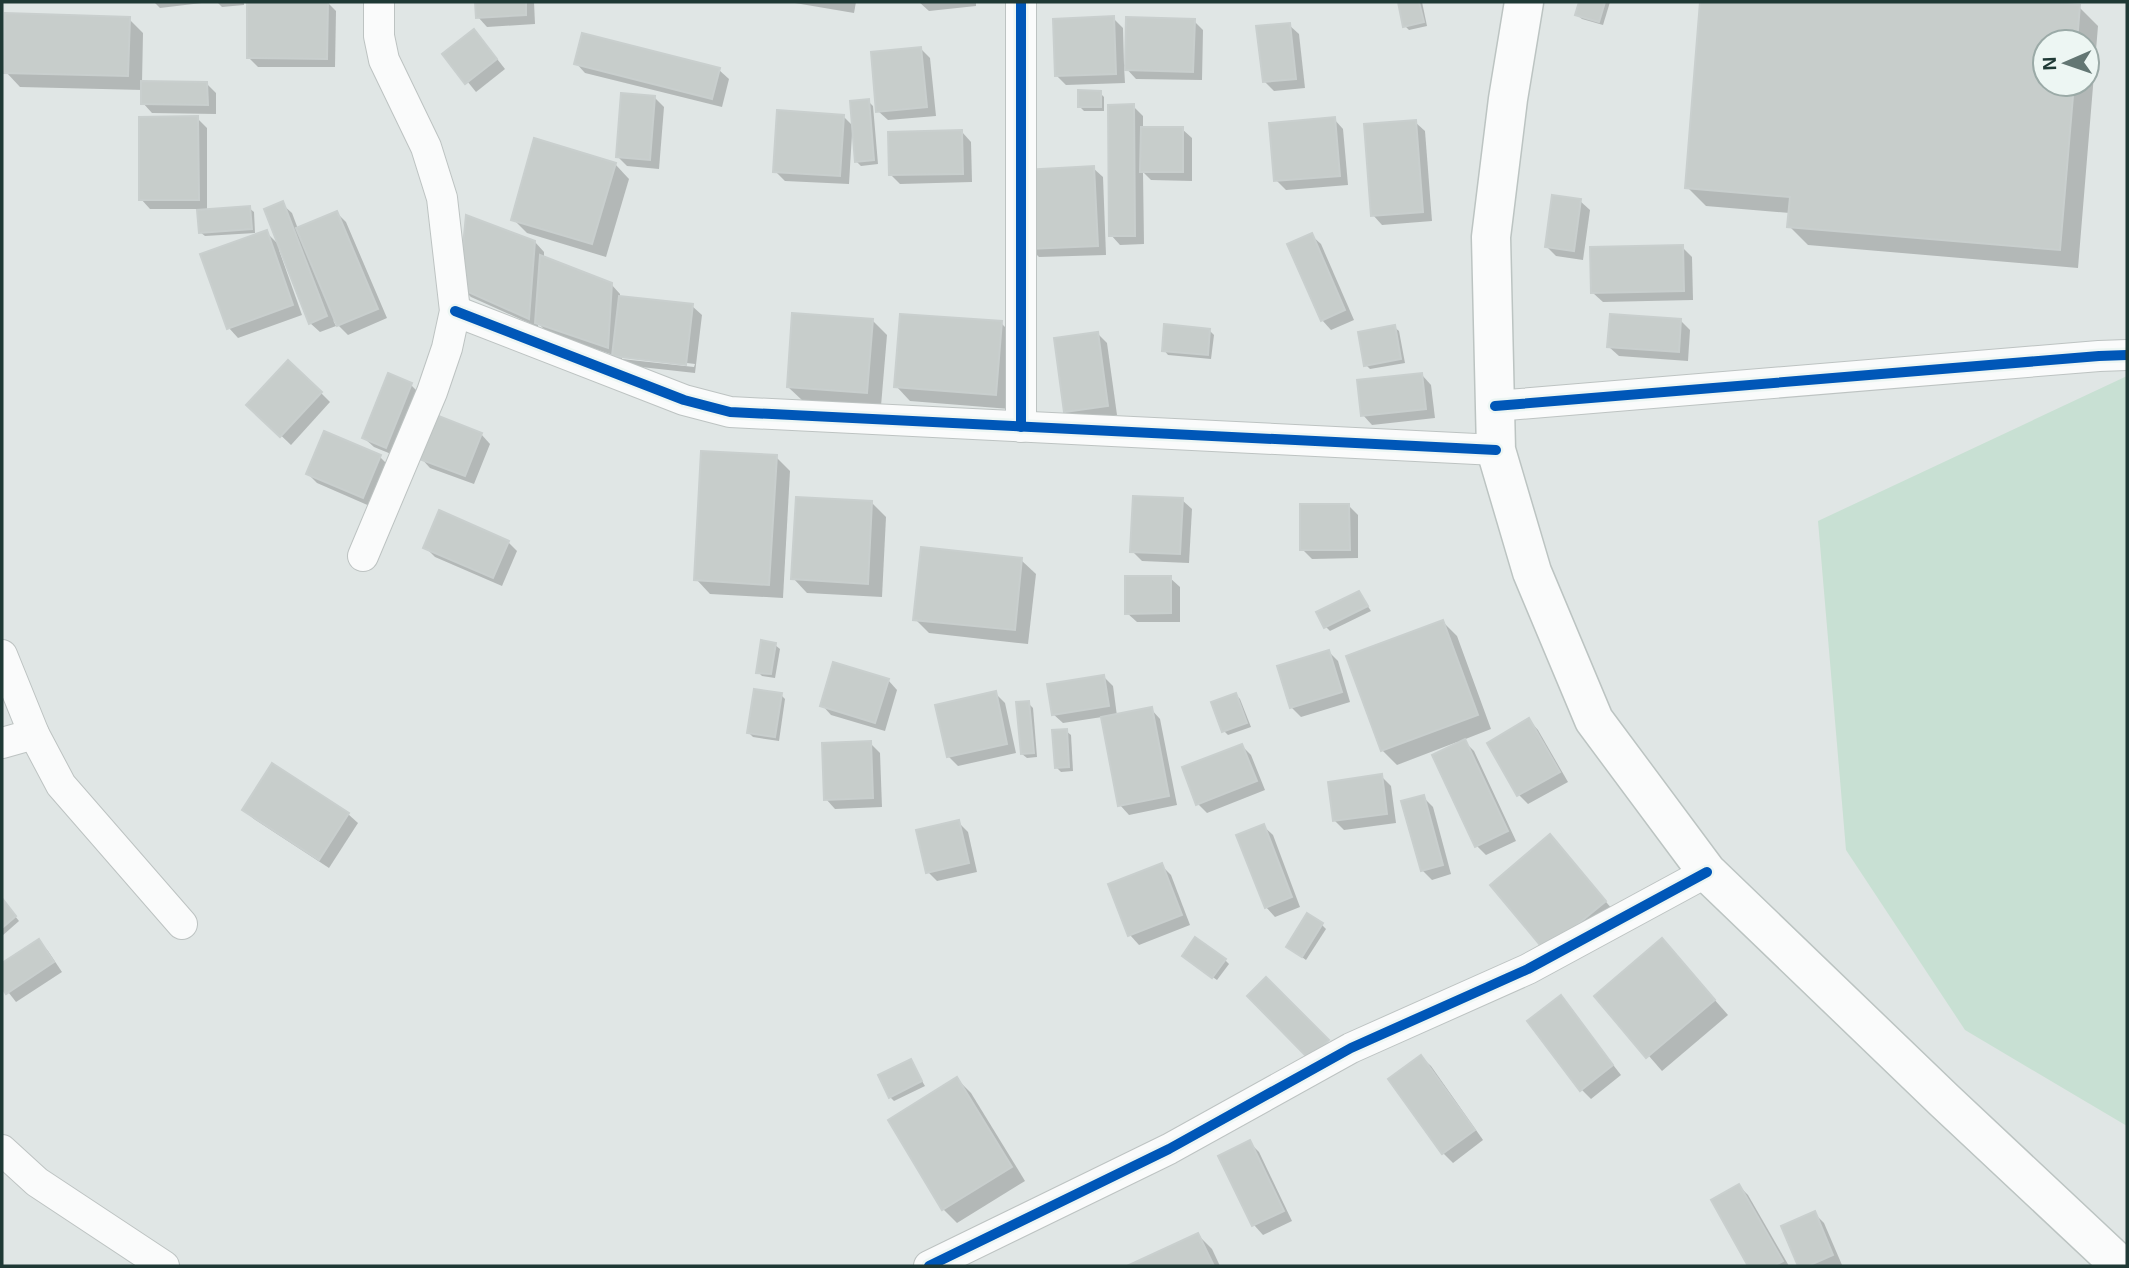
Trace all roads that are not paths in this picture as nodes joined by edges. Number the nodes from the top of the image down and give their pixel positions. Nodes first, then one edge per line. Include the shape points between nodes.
1 (379, 2) edge
2 (1021, 2) edge
3 (1524, 2) edge
4 (455, 311) junction
5 (2127, 355) edge
6 (1495, 406) junction
7 (1021, 427) junction
8 (1496, 450) junction
9 (363, 556) dead end
10 (2, 655) edge
11 (34, 734) junction
12 (2, 743) edge
13 (1707, 872) junction
14 (182, 924) dead end
15 (2, 1150) edge
16 (164, 1266) edge
17 (929, 1266) edge
18 (2121, 1266) edge

1 - 4 street via 384,60 426,147 442,198
2 - 7 street
3 - 6 main road via 1491,237
4 - 7 street via 684,400 730,412
4 - 9 street via 432,392
5 - 6 street
6 - 8 main road
7 - 8 street
8 - 13 main road via 1532,572 1594,720
10 - 11 street
11 - 12 street
11 - 14 street via 61,785
13 - 17 street via 1528,970 1351,1048 1169,1149
13 - 18 main road
15 - 16 street via 37,1182

